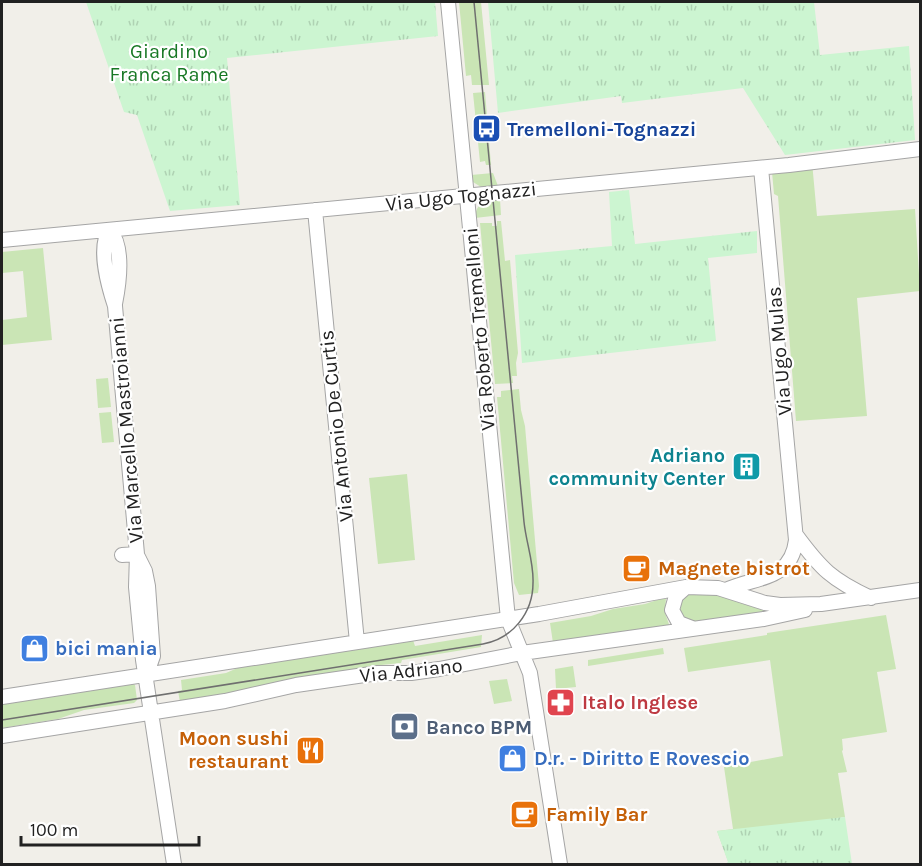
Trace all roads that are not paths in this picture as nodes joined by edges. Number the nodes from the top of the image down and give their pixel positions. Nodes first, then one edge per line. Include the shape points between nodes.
1 (448, 2) edge
2 (921, 149) edge
3 (761, 168) junction
4 (467, 196) junction
5 (315, 210) junction
6 (110, 230) junction
7 (2, 240) edge
8 (796, 535) junction
9 (137, 554) junction
10 (122, 555) dead end
11 (686, 587) junction
12 (726, 590) junction
13 (921, 590) edge
14 (871, 598) junction
15 (821, 604) junction
16 (508, 619) junction
17 (698, 628) junction
18 (357, 642) junction
19 (522, 653) junction
20 (147, 675) junction
21 (2, 697) edge
22 (152, 713) junction
23 (2, 736) edge
24 (174, 864) edge
25 (560, 864) edge

1 - 4 street, Via Roberto Tremelloni
2 - 3 street, Via Ugo Tognazzi
3 - 4 street, Via Ugo Tognazzi
3 - 8 street, Via Ugo Mulas
4 - 5 street, Via Ugo Tognazzi
4 - 16 street, Via Roberto Tremelloni
5 - 6 street, Via Ugo Tognazzi
5 - 18 street, Via Antonio De Curtis
6 - 7 street, Via Ugo Tognazzi
6 - 9 street, Via Marcello Mastroianni via 104,250 115,306
8 - 12 street, Via Ugo Mulas via 792,557 778,573
8 - 14 street via 834,579
9 - 10 street
9 - 20 street, Via Marcello Mastroianni via 148,586 153,656
11 - 12 street, Via Adriano
11 - 16 street, Via Adriano
11 - 17 street via 674,599 673,614 682,625
12 - 15 street, Via Adriano via 772,604
13 - 14 street, Via Adriano
14 - 15 street, Via Adriano
15 - 17 street, Via Adriano via 783,615
16 - 18 street, Via Adriano
16 - 19 street, Via Roberto Tremelloni
17 - 19 street, Via Adriano
18 - 20 street, Via Adriano
19 - 22 street, Via Adriano via 429,670 378,673 281,688
19 - 25 street, Via Roberto Tremelloni via 530,673
20 - 21 street, Via Adriano
20 - 22 street, Via Marcello Mastroianni
22 - 23 street, Via Adriano
22 - 24 street, Via Marcello Mastroianni

